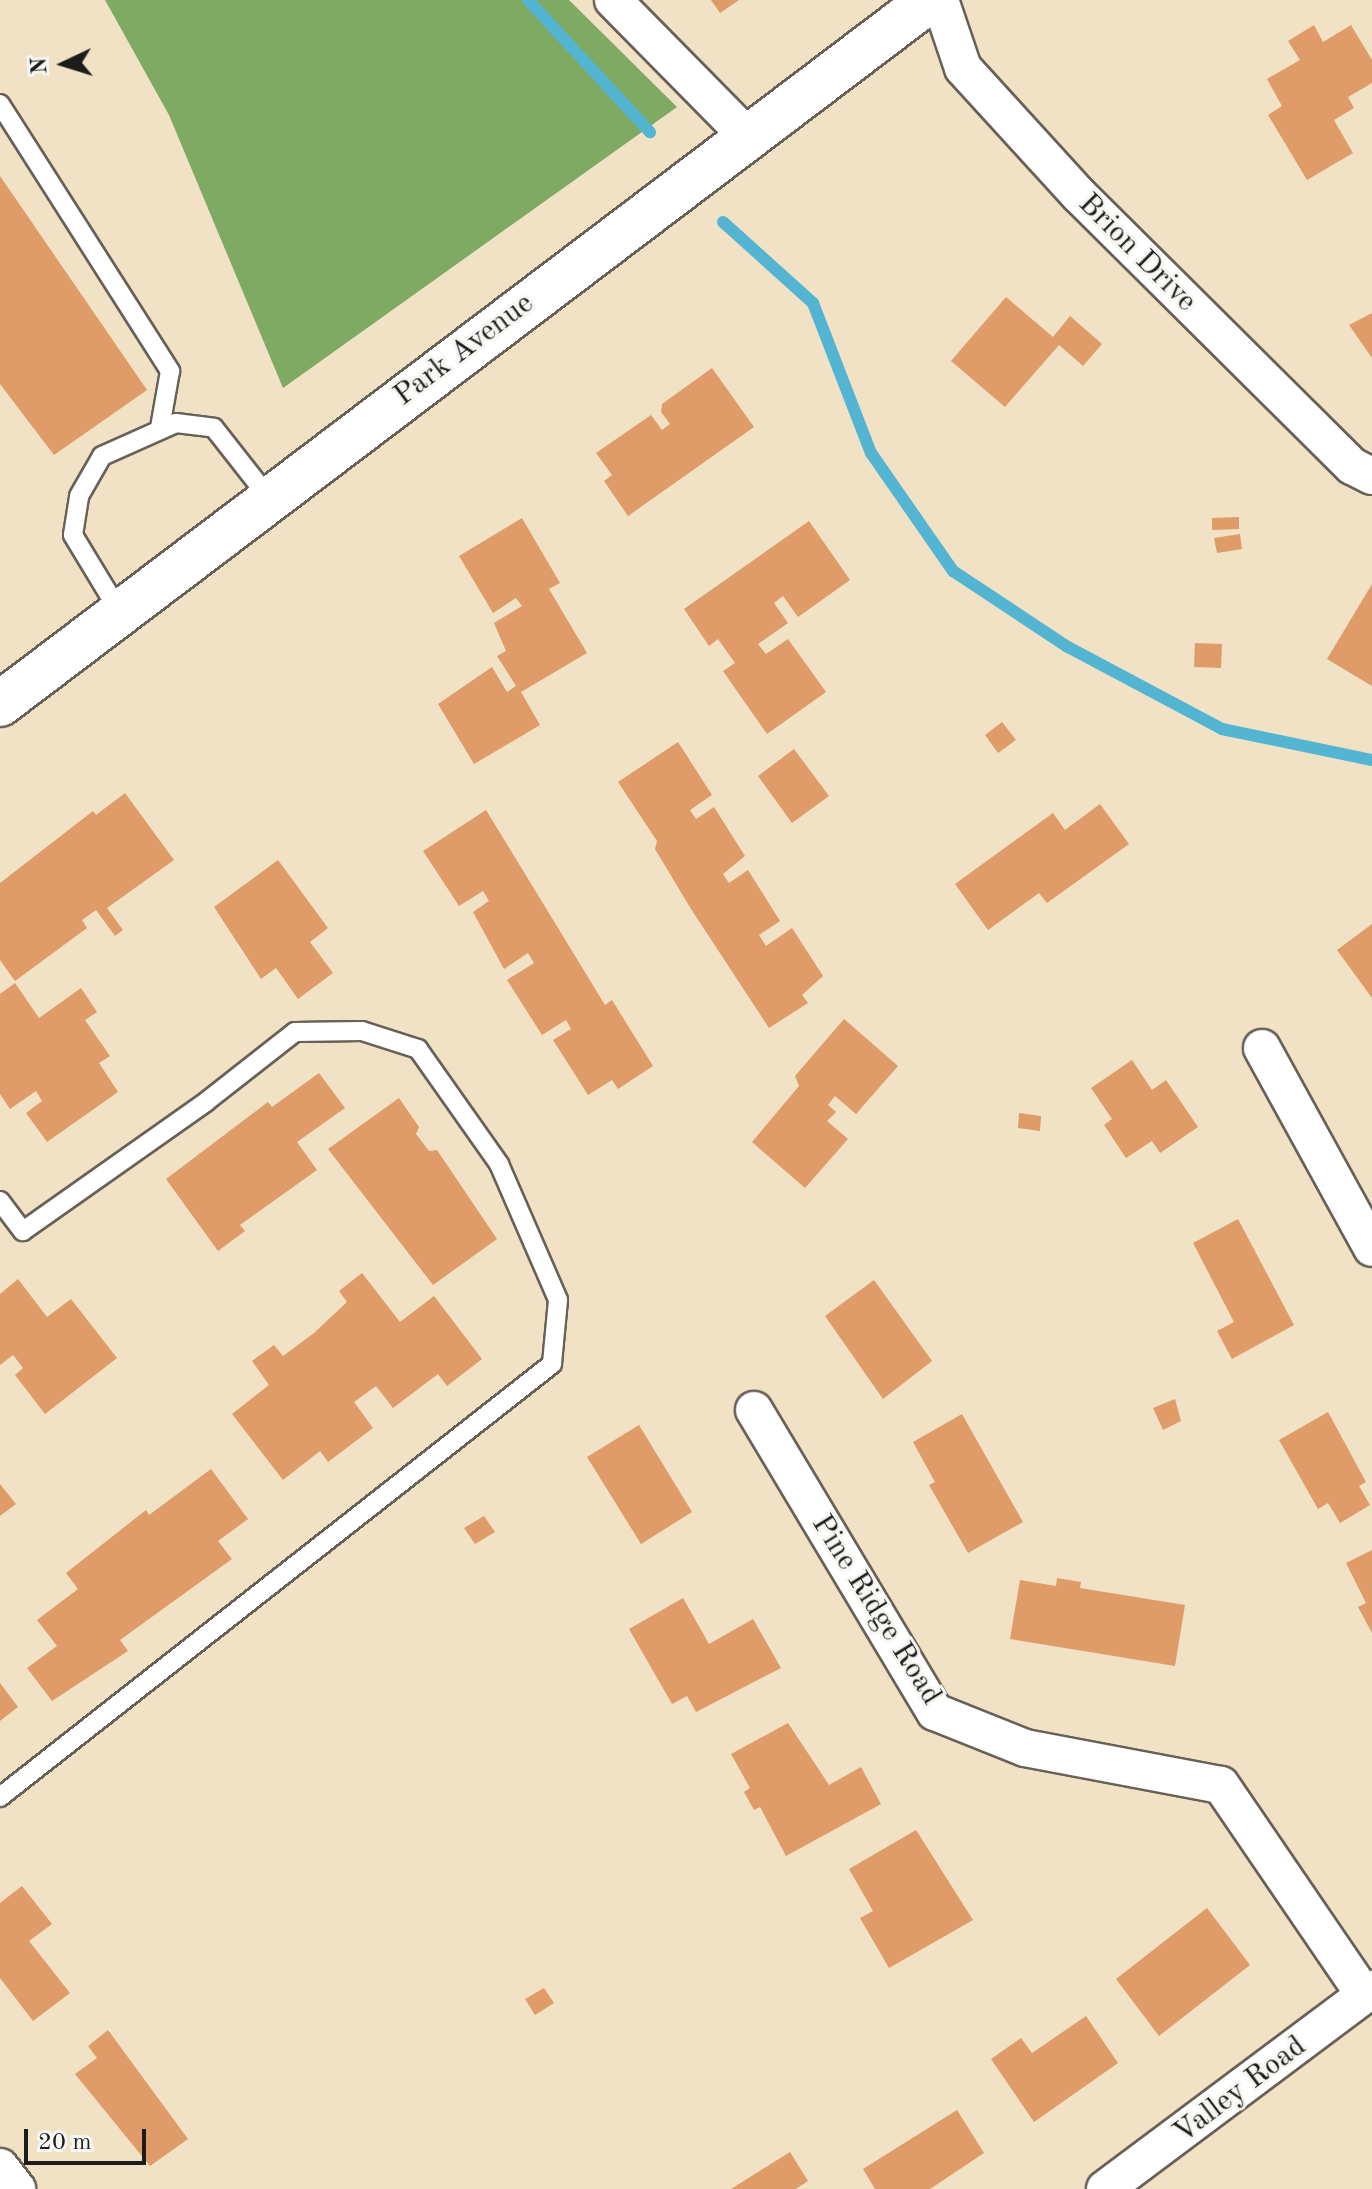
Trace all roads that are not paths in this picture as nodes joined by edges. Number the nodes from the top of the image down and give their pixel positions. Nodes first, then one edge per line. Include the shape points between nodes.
1 (613, 0) edge
2 (930, 0) edge
3 (940, 0) edge
4 (0, 104) edge
5 (748, 137) junction
6 (160, 428) junction
7 (1372, 476) edge
8 (269, 498) junction
9 (119, 611) junction
10 (0, 704) edge
11 (1262, 1048) dead end
12 (0, 1201) edge
13 (1372, 1248) edge
14 (754, 1410) dead end
15 (0, 1797) edge
16 (1368, 1992) edge
17 (0, 2167) edge
18 (17, 2189) edge
19 (1105, 2189) edge

1 - 5 street
2 - 5 main road, Park Avenue
3 - 7 street, Brion Drive via 963,68 1089,206 1352,466
4 - 6 lane via 170,371
5 - 8 main road, Park Avenue
6 - 8 lane via 176,423 214,428
6 - 9 lane via 102,456 79,496 73,535
8 - 9 main road, Park Avenue
9 - 10 main road, Park Avenue
11 - 13 street
12 - 15 lane via 23,1231 295,1032 362,1031 418,1049 499,1164 558,1300 552,1364
14 - 16 street, Pine Ridge Road via 935,1712 1025,1748 1221,1785
16 - 19 street, Valley Road via 1203,2121
17 - 18 street

